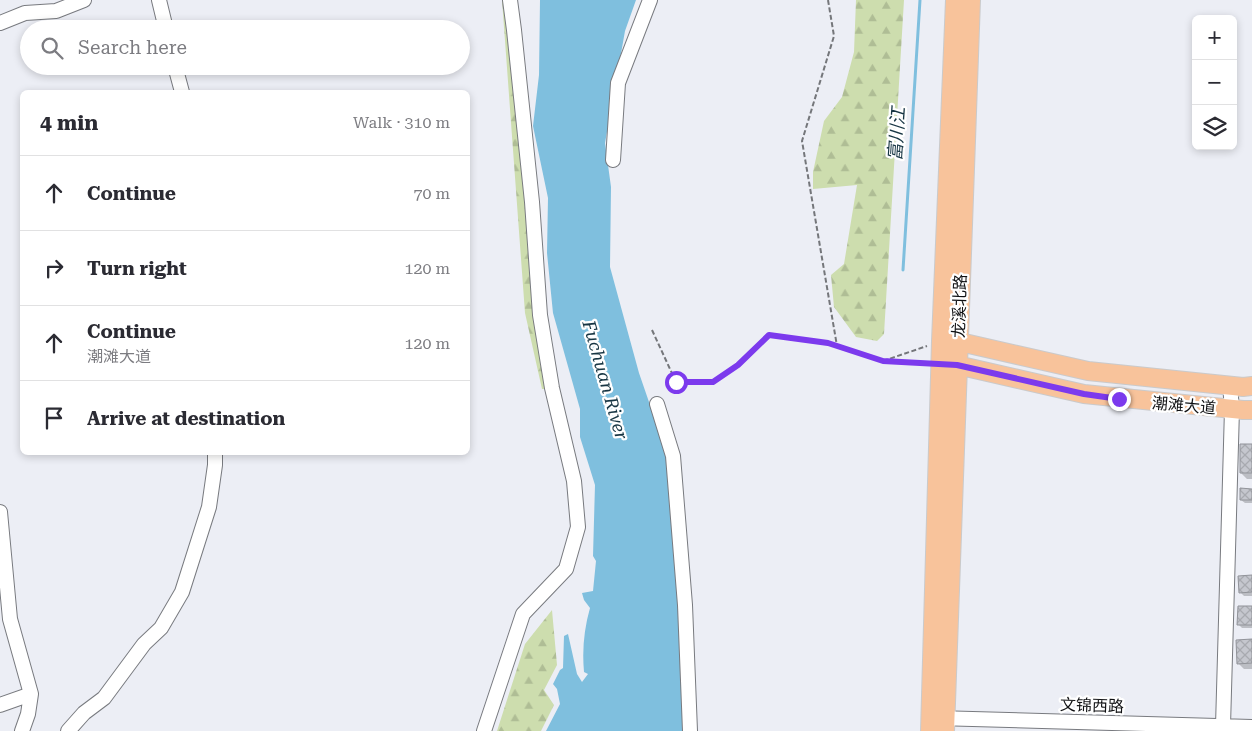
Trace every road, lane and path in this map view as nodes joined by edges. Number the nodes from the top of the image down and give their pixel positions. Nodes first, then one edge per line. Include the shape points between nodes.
1 (84, 0) edge
2 (159, 0) edge
3 (510, 0) edge
4 (650, 0) edge
5 (828, 0) edge
6 (955, 0) edge
7 (971, 0) edge
8 (164, 20) edge
9 (0, 23) edge
10 (177, 75) edge
11 (181, 90) edge
12 (613, 160) dead end
13 (652, 330) dead end
14 (949, 342) junction
15 (837, 346) junction
16 (883, 361) junction
17 (948, 365) junction
18 (1230, 386) junction
19 (1252, 386) edge
20 (657, 404) dead end
21 (1232, 409) junction
22 (1252, 410) edge
23 (215, 455) edge
24 (0, 512) edge
25 (31, 694) junction
26 (0, 706) edge
27 (938, 725) edge
28 (1223, 726) junction
29 (1252, 726) edge
30 (22, 731) edge
31 (68, 731) edge
32 (484, 731) edge
33 (690, 731) edge

1 - 9 street via 56,10 25,13
2 - 8 street
3 - 32 street via 532,202 540,315 552,388 574,481 578,527 566,569 523,614
4 - 12 street via 618,83
5 - 15 path via 834,36 802,141
6 - 14 main road, 龙溪北路
7 - 14 main road, 龙溪北路
10 - 11 street
13 - 15 path via 676,382 713,382 738,365 769,335
14 - 16 path
14 - 17 main road, 龙溪北路
14 - 18 main road, 潮滩大道 via 1088,371
15 - 16 path
16 - 17 path
17 - 21 main road, 潮滩大道 via 1084,394
17 - 27 main road, 龙溪北路
18 - 19 main road, 潮滩大道
18 - 21 street
20 - 33 street via 673,456 685,605
21 - 22 main road, 潮滩大道
21 - 28 street
23 - 31 street via 209,507 182,592 161,628 144,644 104,698
24 - 25 street via 10,619
25 - 26 street
25 - 30 street
27 - 28 street, 文锦西路
28 - 29 street, 文锦西路

